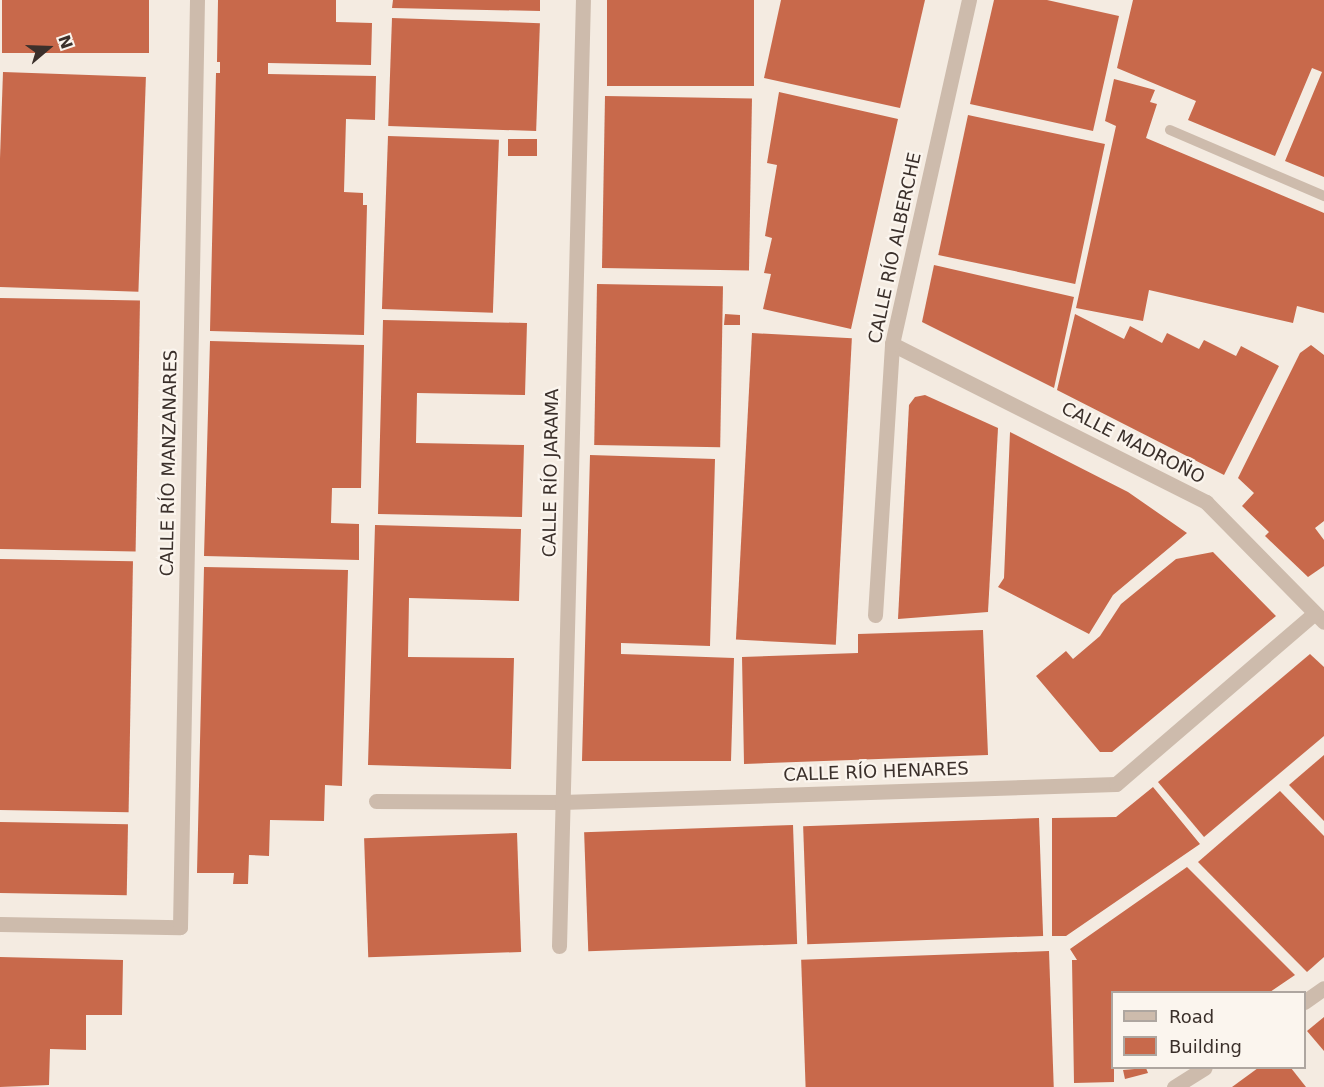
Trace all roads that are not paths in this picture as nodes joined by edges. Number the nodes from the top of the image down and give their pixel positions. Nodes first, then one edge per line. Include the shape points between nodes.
1 (197, 0) edge
2 (583, 0) edge
3 (969, 0) edge
4 (1170, 130) dead end
5 (1324, 196) edge
6 (892, 344) junction
7 (875, 615) dead end
8 (1320, 618) edge
9 (376, 801) dead end
10 (562, 802) junction
11 (0, 924) edge
12 (559, 946) dead end
13 (1324, 988) edge
14 (1306, 1001) edge
15 (1202, 1069) edge
16 (1174, 1087) edge

1 - 11 street, CALLE RÍO MANZANARES via 180,927
2 - 10 street, CALLE RÍO JARAMA
3 - 6 street, CALLE RÍO ALBERCHE
4 - 5 lane
6 - 7 street, CALLE RÍO ALBERCHE
6 - 8 street, CALLE MADROÑO via 1206,501
8 - 10 street, CALLE RÍO HENARES via 1116,784
9 - 10 street, CALLE RÍO HENARES
10 - 12 street, CALLE RÍO JARAMA
13 - 14 street
15 - 16 street

